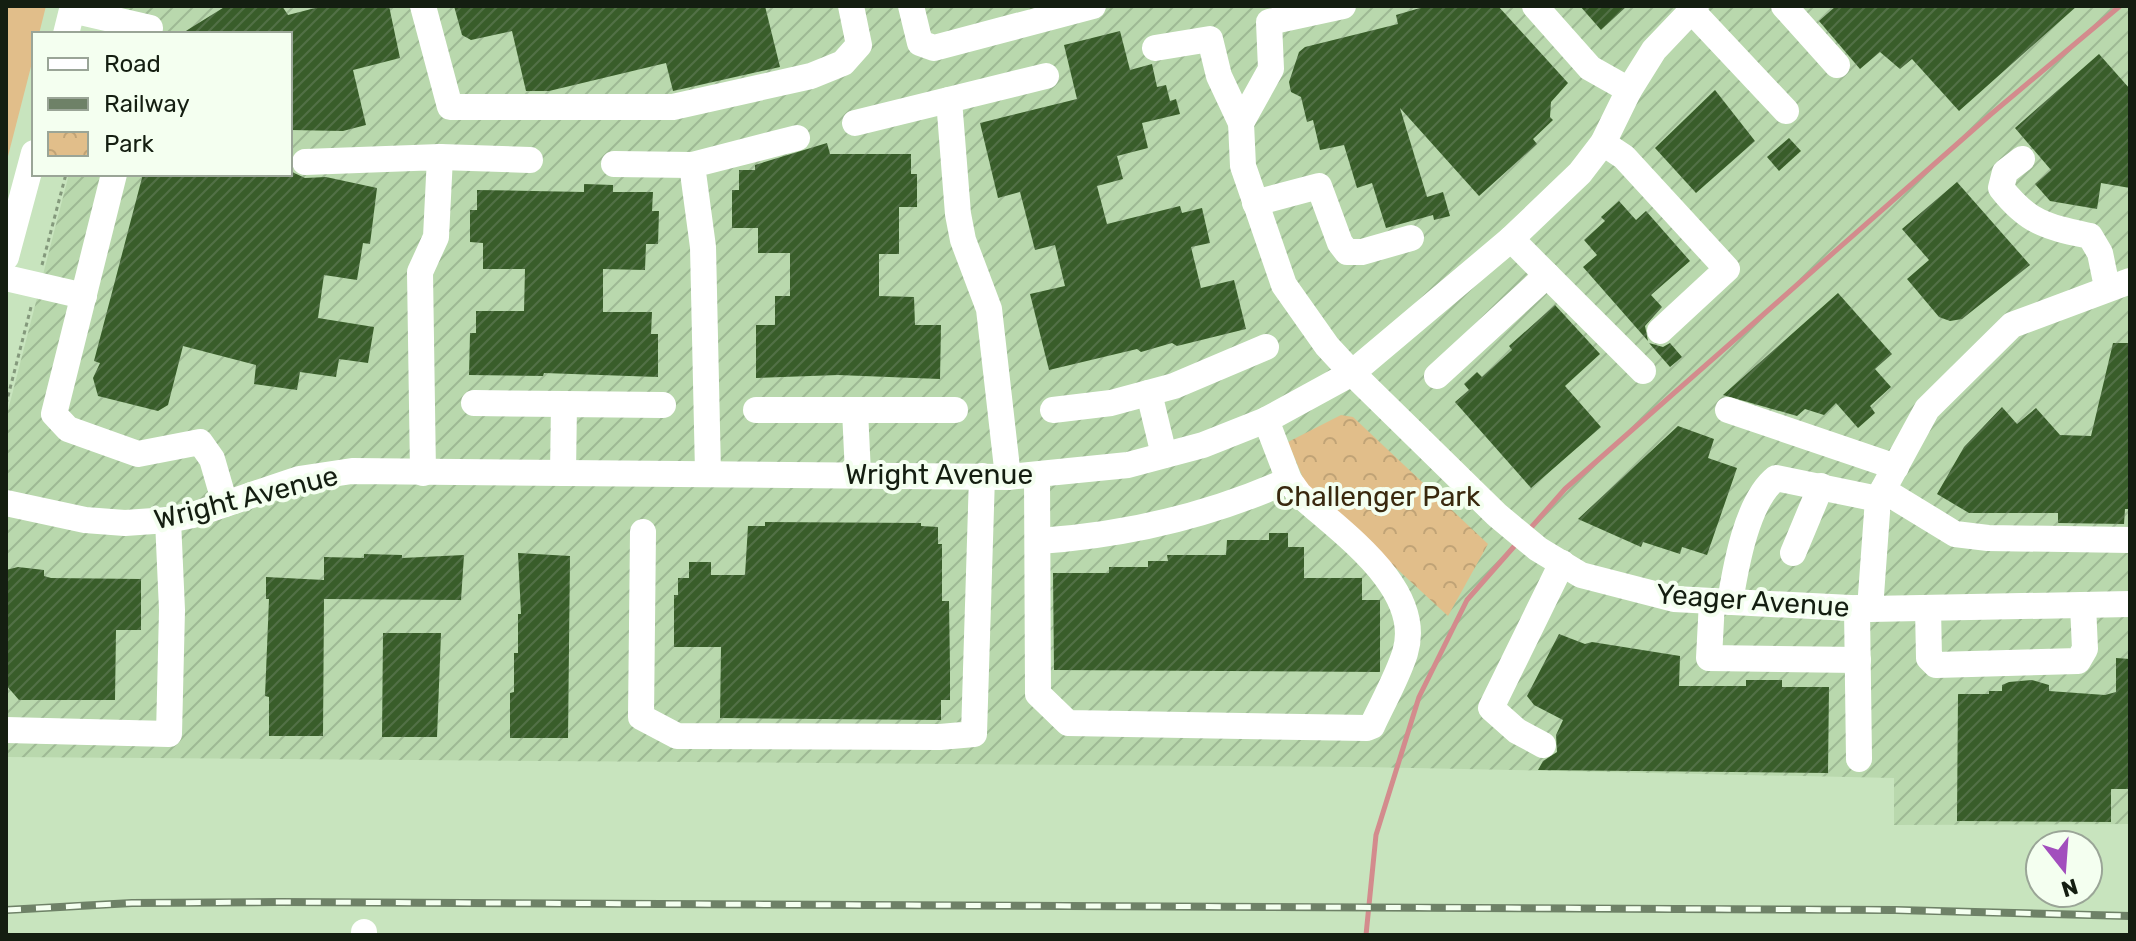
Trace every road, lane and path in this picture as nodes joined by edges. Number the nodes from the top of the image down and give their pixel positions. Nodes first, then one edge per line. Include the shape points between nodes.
1 (423, 6) edge
2 (851, 6) edge
3 (911, 6) edge
4 (1093, 6) edge
5 (1343, 6) edge
6 (1535, 6) edge
7 (1693, 8) edge
8 (1790, 8) edge
9 (70, 17) edge
10 (151, 23) edge
11 (1155, 48) dead end
12 (1837, 65) dead end
13 (1046, 76) dead end
14 (1629, 90) junction
15 (949, 100) junction
16 (1786, 111) dead end
17 (855, 123) dead end
18 (1241, 123) junction
19 (797, 138) dead end
20 (1603, 143) junction
21 (440, 157) junction
22 (2022, 159) dead end
23 (32, 160) edge
24 (530, 160) dead end
25 (305, 162) dead end
26 (614, 164) dead end
27 (692, 165) junction
28 (114, 176) edge
29 (1255, 203) junction
30 (1411, 238) dead end
31 (1511, 239) junction
32 (6, 257) edge
33 (1547, 275) junction
34 (6, 278) edge
35 (2119, 284) edge
36 (84, 296) junction
37 (1660, 331) dead end
38 (1266, 347) dead end
39 (1643, 371) dead end
40 (1352, 373) junction
41 (1437, 376) dead end
42 (1149, 393) junction
43 (474, 403) dead end
44 (564, 404) junction
45 (663, 405) dead end
46 (756, 410) dead end
47 (855, 410) junction
48 (955, 410) dead end
49 (1053, 410) dead end
50 (1728, 410) dead end
51 (1266, 420) junction
52 (1164, 455) junction
53 (708, 472) junction
54 (423, 473) junction
55 (563, 473) junction
56 (858, 474) junction
57 (1037, 475) junction
58 (995, 477) junction
59 (1289, 480) junction
60 (1886, 485) junction
61 (1821, 486) junction
62 (6, 503) edge
63 (225, 504) junction
64 (168, 520) junction
65 (643, 532) dead end
66 (2130, 540) edge
67 (1039, 541) junction
68 (1793, 553) dead end
69 (1562, 563) junction
70 (1721, 601) junction
71 (2130, 604) edge
72 (2083, 605) junction
73 (1864, 608) junction
74 (1928, 608) junction
75 (1858, 660) junction
76 (6, 730) edge
77 (1543, 745) dead end
78 (1859, 759) dead end

1 - 2 street via 450,107 673,107 811,76 843,63 859,45
3 - 4 street via 920,43 934,48
5 - 18 street via 1269,22 1271,69
6 - 14 street via 1590,68
7 - 14 street, Wright Avenue via 1654,50
7 - 16 street
8 - 12 street
9 - 10 street
11 - 18 street via 1210,39 1219,76
13 - 15 street
14 - 20 street, Wright Avenue
15 - 17 street
15 - 58 street via 963,240 989,309
18 - 29 street, Yeager Avenue via 1243,166
19 - 27 street
20 - 31 street, Wright Avenue via 1580,173
20 - 37 street via 1624,157 1727,269
21 - 24 street
21 - 25 street
21 - 54 street via 436,237 420,272
22 - 35 street via 2005,172 2001,188 2040,225 2090,236
23 - 32 street
26 - 27 street
27 - 53 street via 703,277
28 - 36 street
29 - 30 street via 1319,186 1347,252
29 - 40 street, Yeager Avenue via 1284,285
31 - 33 street
31 - 40 street, Wright Avenue
33 - 39 street
33 - 41 street
34 - 36 street
35 - 60 street via 2012,325 1927,409
36 - 63 street via 54,414 68,429 138,454 200,442 212,459
38 - 42 street
40 - 51 street, Wright Avenue
40 - 69 street, Yeager Avenue via 1506,522
42 - 49 street
42 - 52 street
43 - 44 street
44 - 45 street
44 - 55 street
46 - 47 street
47 - 48 street
47 - 56 street
50 - 60 street
51 - 52 street, Wright Avenue
51 - 59 street
52 - 57 street, Wright Avenue via 1128,465
53 - 55 street, Wright Avenue
53 - 56 street, Wright Avenue
54 - 55 street, Wright Avenue
54 - 63 street, Wright Avenue via 352,471 299,479
56 - 58 street, Wright Avenue
57 - 58 street, Wright Avenue
57 - 67 street
58 - 65 street via 974,734 677,736 641,717
59 - 67 street via 1172,522
59 - 67 street via 1390,580 1405,611 1406,651 1367,728 1068,723 1038,694
60 - 61 street
60 - 66 street via 1955,534
60 - 73 street
61 - 68 street
61 - 70 street via 1776,478 1763,488
62 - 64 street, Wright Avenue via 85,520
63 - 64 street, Wright Avenue
64 - 76 street via 169,734
69 - 70 street, Yeager Avenue via 1581,575 1674,599
69 - 77 street via 1491,708
70 - 73 street, Yeager Avenue
70 - 75 street via 1709,658
71 - 72 street, Yeager Avenue
72 - 74 street, Yeager Avenue
72 - 74 street via 2085,649 2078,661 1951,665 1936,665 1929,658
73 - 74 street, Yeager Avenue
73 - 75 street
75 - 78 street

